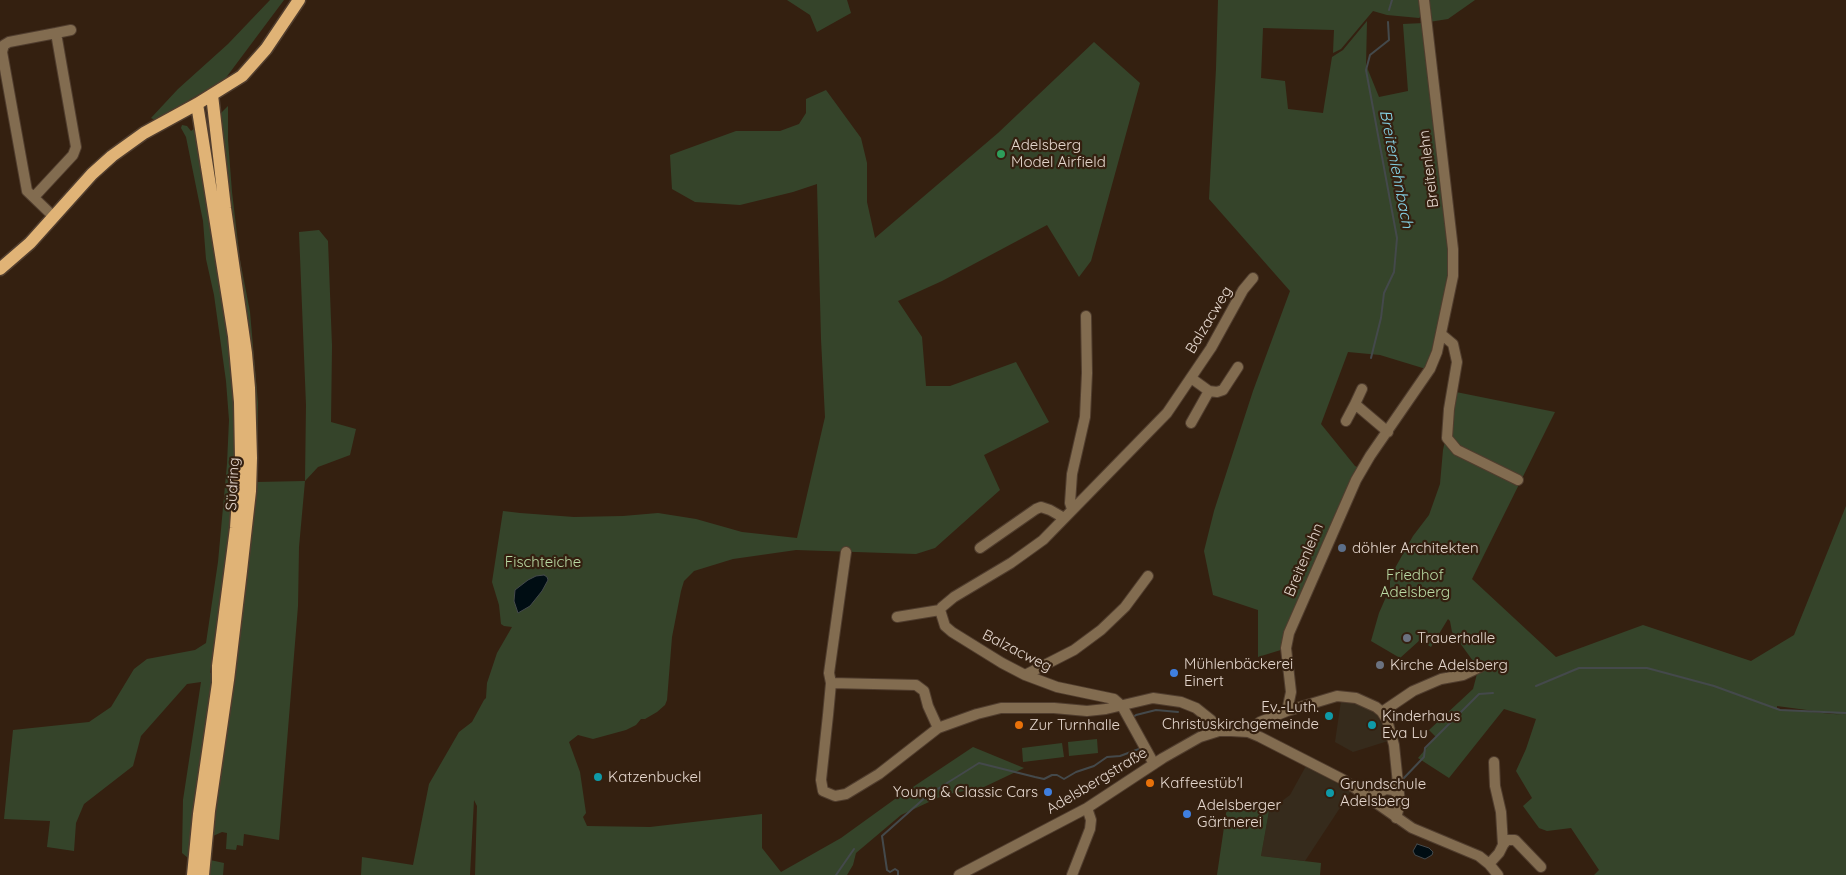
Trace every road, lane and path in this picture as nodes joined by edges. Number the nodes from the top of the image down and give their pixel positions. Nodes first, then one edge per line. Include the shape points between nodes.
1 (299, 0) edge
2 (1424, 0) edge
3 (71, 30) dead end
4 (56, 33) junction
5 (212, 95) junction
6 (197, 104) junction
7 (34, 197) junction
8 (54, 217) junction
9 (0, 270) edge
10 (1253, 278) dead end
11 (1086, 316) dead end
12 (1441, 334) junction
13 (1238, 367) dead end
14 (1191, 378) junction
15 (1362, 389) dead end
16 (1209, 390) junction
17 (1355, 404) junction
18 (1346, 421) dead end
19 (1191, 423) dead end
20 (1388, 432) junction
21 (1518, 480) dead end
22 (1072, 509) junction
23 (1064, 518) junction
24 (980, 548) dead end
25 (846, 552) dead end
26 (1148, 576) dead end
27 (940, 610) junction
28 (897, 617) dead end
29 (226, 645) junction
30 (224, 664) junction
31 (1480, 667) dead end
32 (1025, 675) junction
33 (830, 684) junction
34 (1122, 706) junction
35 (1287, 711) junction
36 (1382, 712) junction
37 (938, 728) junction
38 (1219, 731) junction
39 (1248, 732) junction
40 (1494, 762) dead end
41 (1154, 764) junction
42 (1398, 794) junction
43 (1368, 798) junction
44 (1087, 808) junction
45 (1396, 818) junction
46 (1503, 845) junction
47 (1489, 864) junction
48 (1541, 866) dead end
49 (193, 875) edge
50 (203, 875) edge
51 (959, 875) edge
52 (1072, 875) edge
53 (1498, 875) edge

1 - 5 main road via 251,67
2 - 12 street, Breitenlehn via 1453,249 1453,276
3 - 4 street
4 - 7 street via 76,147 73,155
4 - 7 street via 9,42 2,52 27,191
5 - 6 main road
5 - 29 main road, Südring via 246,353 250,414 250,491 242,571
6 - 8 main road via 127,144 92,174
6 - 29 main road, Südring via 225,276 240,402 239,496
7 - 8 street
8 - 9 main road
10 - 14 street, Balzacweg
11 - 22 street via 1085,417 1072,474
12 - 20 street, Breitenlehn via 1430,369
12 - 21 street via 1453,344 1457,362 1447,438 1457,450
13 - 16 street via 1223,390
14 - 16 street, Balzacweg
14 - 22 street, Balzacweg via 1167,413
15 - 17 street
16 - 19 street
17 - 18 street
17 - 20 street
20 - 35 street, Breitenlehn via 1348,496 1290,633 1286,648 1292,692
22 - 23 street, Balzacweg
23 - 24 street via 1050,510 1036,509
23 - 27 street, Balzacweg via 1029,551 954,597
25 - 33 street
26 - 32 street via 1124,607 1095,635 1074,650
27 - 28 street
27 - 32 street, Balzacweg via 945,626 952,632
29 - 30 main road, Südring
30 - 49 main road, Südring via 218,682
30 - 50 main road, Südring
31 - 36 street via 1413,691
32 - 34 street, Balzacweg via 1057,687 1110,697
33 - 37 street via 916,685 924,691
33 - 37 street via 820,780 823,790 830,795 846,794 866,782
34 - 37 street via 1086,711 1001,708
34 - 38 street via 1153,698 1181,702 1212,720
34 - 41 street
35 - 36 street via 1343,696 1367,702
35 - 39 street via 1260,722
36 - 42 street via 1394,745
38 - 39 street, Adelsbergstraße
38 - 41 street, Adelsbergstraße via 1200,737
39 - 43 street, Adelsbergstraße via 1342,779
40 - 46 street
41 - 44 street, Adelsbergstraße
42 - 43 street via 1386,789
42 - 45 street via 1400,804
43 - 45 street, Adelsbergstraße
44 - 51 street, Adelsbergstraße
44 - 52 street via 1090,829
45 - 47 street, Adelsbergstraße via 1412,828 1480,856
46 - 47 street
46 - 48 street via 1507,840 1515,840
47 - 53 street, Adelsbergstraße

